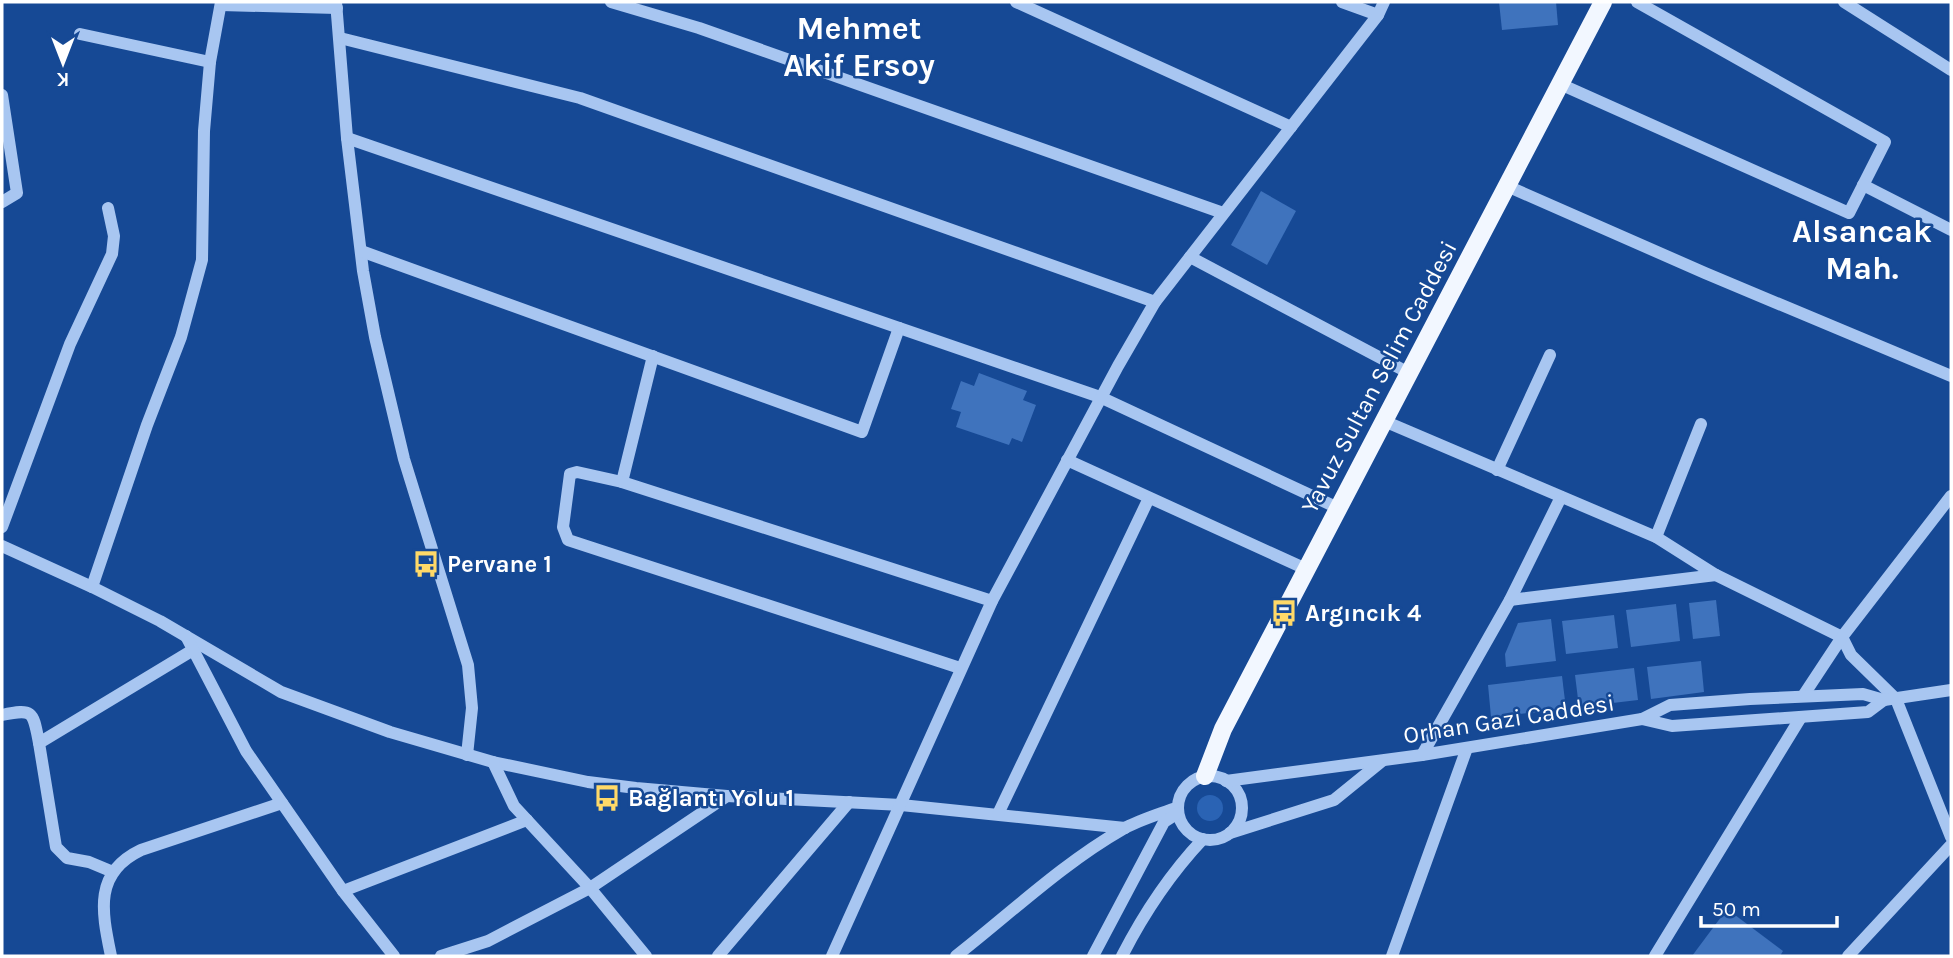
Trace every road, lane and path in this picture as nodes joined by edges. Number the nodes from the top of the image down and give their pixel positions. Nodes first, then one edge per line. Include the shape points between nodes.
1 (611, 2) edge
2 (1016, 2) edge
3 (1342, 2) edge
4 (1384, 2) edge
5 (1603, 2) edge
6 (1637, 2) edge
7 (1844, 2) edge
8 (221, 4) edge
9 (336, 5) edge
10 (1378, 15) junction
11 (80, 34) dead end
12 (340, 38) junction
13 (210, 62) junction
14 (1951, 70) edge
15 (1560, 84) junction
16 (2, 95) edge
17 (1291, 127) junction
18 (347, 138) junction
19 (1863, 185) junction
20 (1507, 186) junction
21 (2, 202) edge
22 (107, 208) dead end
23 (1223, 213) junction
24 (1951, 230) edge
25 (360, 251) junction
26 (1190, 257) junction
27 (1155, 302) junction
28 (899, 328) junction
29 (1550, 355) dead end
30 (653, 356) junction
31 (1409, 373) junction
32 (1951, 376) edge
33 (1100, 397) junction
34 (1384, 421) junction
35 (1701, 424) dead end
36 (1067, 460) junction
37 (1497, 470) junction
38 (622, 482) junction
39 (1951, 496) edge
40 (1561, 497) junction
41 (1149, 498) junction
42 (1338, 508) junction
43 (2, 527) edge
44 (1656, 537) junction
45 (2, 546) edge
46 (1307, 569) junction
47 (1716, 575) junction
48 (92, 587) junction
49 (1510, 600) junction
50 (992, 601) junction
51 (186, 636) junction
52 (1842, 638) junction
53 (193, 650) junction
54 (960, 668) junction
55 (1951, 690) edge
56 (1803, 696) junction
57 (1890, 700) junction
58 (2, 715) edge
59 (1801, 717) junction
60 (1642, 719) junction
61 (39, 743) junction
62 (1467, 748) junction
63 (467, 755) junction
64 (1422, 755) junction
65 (1383, 760) junction
66 (493, 762) junction
67 (1205, 776) junction
68 (1226, 781) junction
69 (727, 796) junction
70 (849, 802) junction
71 (282, 803) junction
72 (901, 805) junction
73 (1178, 810) junction
74 (998, 814) junction
75 (527, 820) junction
76 (1125, 828) junction
77 (1230, 833) junction
78 (1951, 836) edge
79 (1203, 839) junction
80 (1951, 845) edge
81 (113, 872) junction
82 (590, 888) junction
83 (343, 891) junction
84 (392, 955) edge
85 (111, 956) edge
86 (441, 956) edge
87 (646, 956) edge
88 (718, 956) edge
89 (832, 956) edge
90 (956, 956) edge
91 (1093, 956) edge
92 (1122, 956) edge
93 (1392, 956) edge
94 (1655, 956) edge
95 (1848, 956) edge

1 - 23 street via 699,28
2 - 17 street
3 - 10 street
4 - 10 street
5 - 15 main road, Yavuz Sultan Selim Caddesi
6 - 19 street via 1885,142
7 - 14 street
8 - 9 street
8 - 13 street
9 - 12 street
10 - 17 street
11 - 13 street
12 - 18 street
12 - 27 street via 580,98
13 - 48 street via 202,260 181,337
15 - 19 street via 1849,213
15 - 20 main road, Yavuz Sultan Selim Caddesi
16 - 21 street via 17,193
17 - 23 street
18 - 25 street
18 - 28 street
19 - 24 street
20 - 31 main road, Yavuz Sultan Selim Caddesi
20 - 32 street
22 - 43 street via 114,236 112,254 70,344
23 - 26 street
25 - 30 street
25 - 63 street via 404,459 468,665 472,708
26 - 27 street
26 - 31 street
27 - 33 street
28 - 30 street via 862,432
28 - 33 street
29 - 37 street
30 - 38 street
31 - 34 main road, Yavuz Sultan Selim Caddesi
33 - 36 street
33 - 42 street
34 - 37 street
34 - 42 main road, Yavuz Sultan Selim Caddesi
35 - 44 street
36 - 41 street
36 - 50 street
37 - 40 street
38 - 50 street
38 - 54 street via 570,474 563,527 568,540
39 - 52 street
40 - 44 street
40 - 49 street
41 - 46 street
41 - 74 street
42 - 46 main road, Yavuz Sultan Selim Caddesi
44 - 47 street
45 - 48 street
46 - 67 main road, Yavuz Sultan Selim Caddesi via 1223,729
47 - 49 street
47 - 52 street
48 - 51 street
49 - 64 street
50 - 54 street
51 - 53 street
51 - 63 street via 281,692
52 - 56 street
52 - 57 street
53 - 61 street
53 - 71 street via 246,751
54 - 72 street
55 - 57 street, Orhan Gazi Caddesi
56 - 57 street, Orhan Gazi Caddesi via 1863,694
56 - 60 street, Orhan Gazi Caddesi via 1670,705
57 - 59 street, Orhan Gazi Caddesi via 1868,712
57 - 78 street
58 - 61 street via 30,713
59 - 60 street, Orhan Gazi Caddesi via 1672,726
59 - 94 street
60 - 62 street, Orhan Gazi Caddesi
61 - 81 street via 56,847 67,858
62 - 64 street, Orhan Gazi Caddesi
62 - 93 street
63 - 66 street
64 - 65 street, Orhan Gazi Caddesi
65 - 68 street, Orhan Gazi Caddesi
65 - 77 street, Orhan Gazi Caddesi via 1334,800
66 - 69 street via 588,782
66 - 75 street via 514,806
67 - 68 street
67 - 73 street via 1186,787
68 - 77 street via 1238,793 1242,809
69 - 70 street
69 - 82 street
70 - 72 street
70 - 88 street
71 - 81 street via 141,850
71 - 83 street
72 - 74 street
72 - 89 street
73 - 76 street
73 - 79 street via 1185,828
73 - 91 street via 1164,822
74 - 76 street
75 - 82 street
75 - 83 street
76 - 90 street via 1058,872
77 - 79 street
79 - 92 street via 1151,904
80 - 95 street
81 - 85 street via 103,906
82 - 86 street via 488,941
82 - 87 street
83 - 84 street

